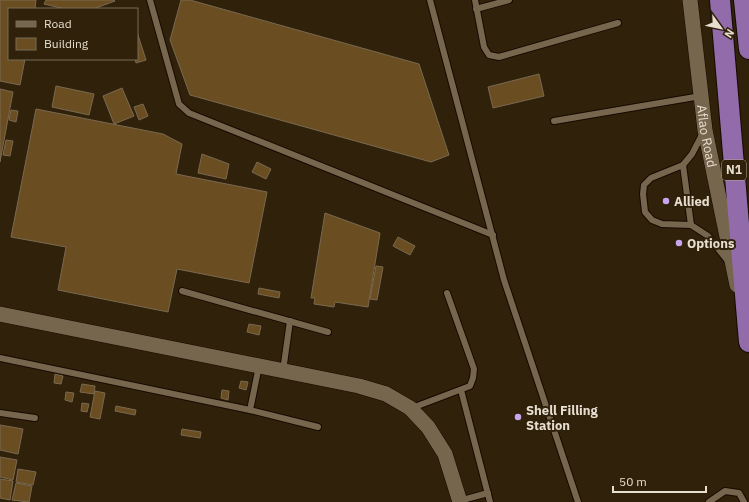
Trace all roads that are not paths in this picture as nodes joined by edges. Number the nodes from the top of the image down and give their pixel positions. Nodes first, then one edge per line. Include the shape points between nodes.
1 (150, 0) edge
2 (430, 0) edge
3 (475, 0) edge
4 (509, 0) edge
5 (690, 0) edge
6 (720, 0) edge
7 (744, 0) edge
8 (476, 9) junction
9 (618, 23) dead end
10 (749, 49) edge
11 (701, 96) junction
12 (554, 121) dead end
13 (705, 130) junction
14 (683, 165) junction
15 (691, 225) junction
16 (493, 236) junction
17 (733, 266) junction
18 (182, 291) dead end
19 (447, 293) dead end
20 (0, 314) edge
21 (290, 321) junction
22 (328, 332) dead end
23 (749, 341) edge
24 (0, 358) edge
25 (259, 366) junction
26 (283, 371) junction
27 (461, 390) junction
28 (410, 408) junction
29 (250, 410) junction
30 (0, 413) edge
31 (35, 418) dead end
32 (318, 427) dead end
33 (488, 493) junction
34 (460, 501) edge
35 (490, 502) edge
36 (578, 502) edge
37 (709, 502) edge
38 (744, 502) edge

1 - 16 lane via 179,104 188,113
2 - 16 lane
3 - 8 lane
4 - 8 lane
5 - 11 street, Aflao Road / N1
6 - 23 highway, Aflao Road / N1
7 - 10 highway
8 - 9 lane via 484,47 489,56 499,57
11 - 12 lane
11 - 13 street, Aflao Road / N1
13 - 14 lane
13 - 17 street, Aflao Road / N1
14 - 15 lane
14 - 15 lane via 651,178 644,185 645,212 652,220 662,224
15 - 17 lane via 708,236
16 - 36 lane via 504,280
17 - 23 street, Aflao Road / N1
18 - 21 lane
19 - 27 lane via 474,369 474,378 470,386
20 - 25 street
21 - 22 lane
21 - 26 lane
24 - 29 lane
25 - 26 street
25 - 29 lane
26 - 28 street via 359,386 386,394
27 - 28 lane
27 - 33 lane
28 - 34 street via 428,427 445,454
29 - 32 lane
30 - 31 lane
33 - 34 lane
33 - 35 lane
37 - 38 lane via 725,491 739,492

